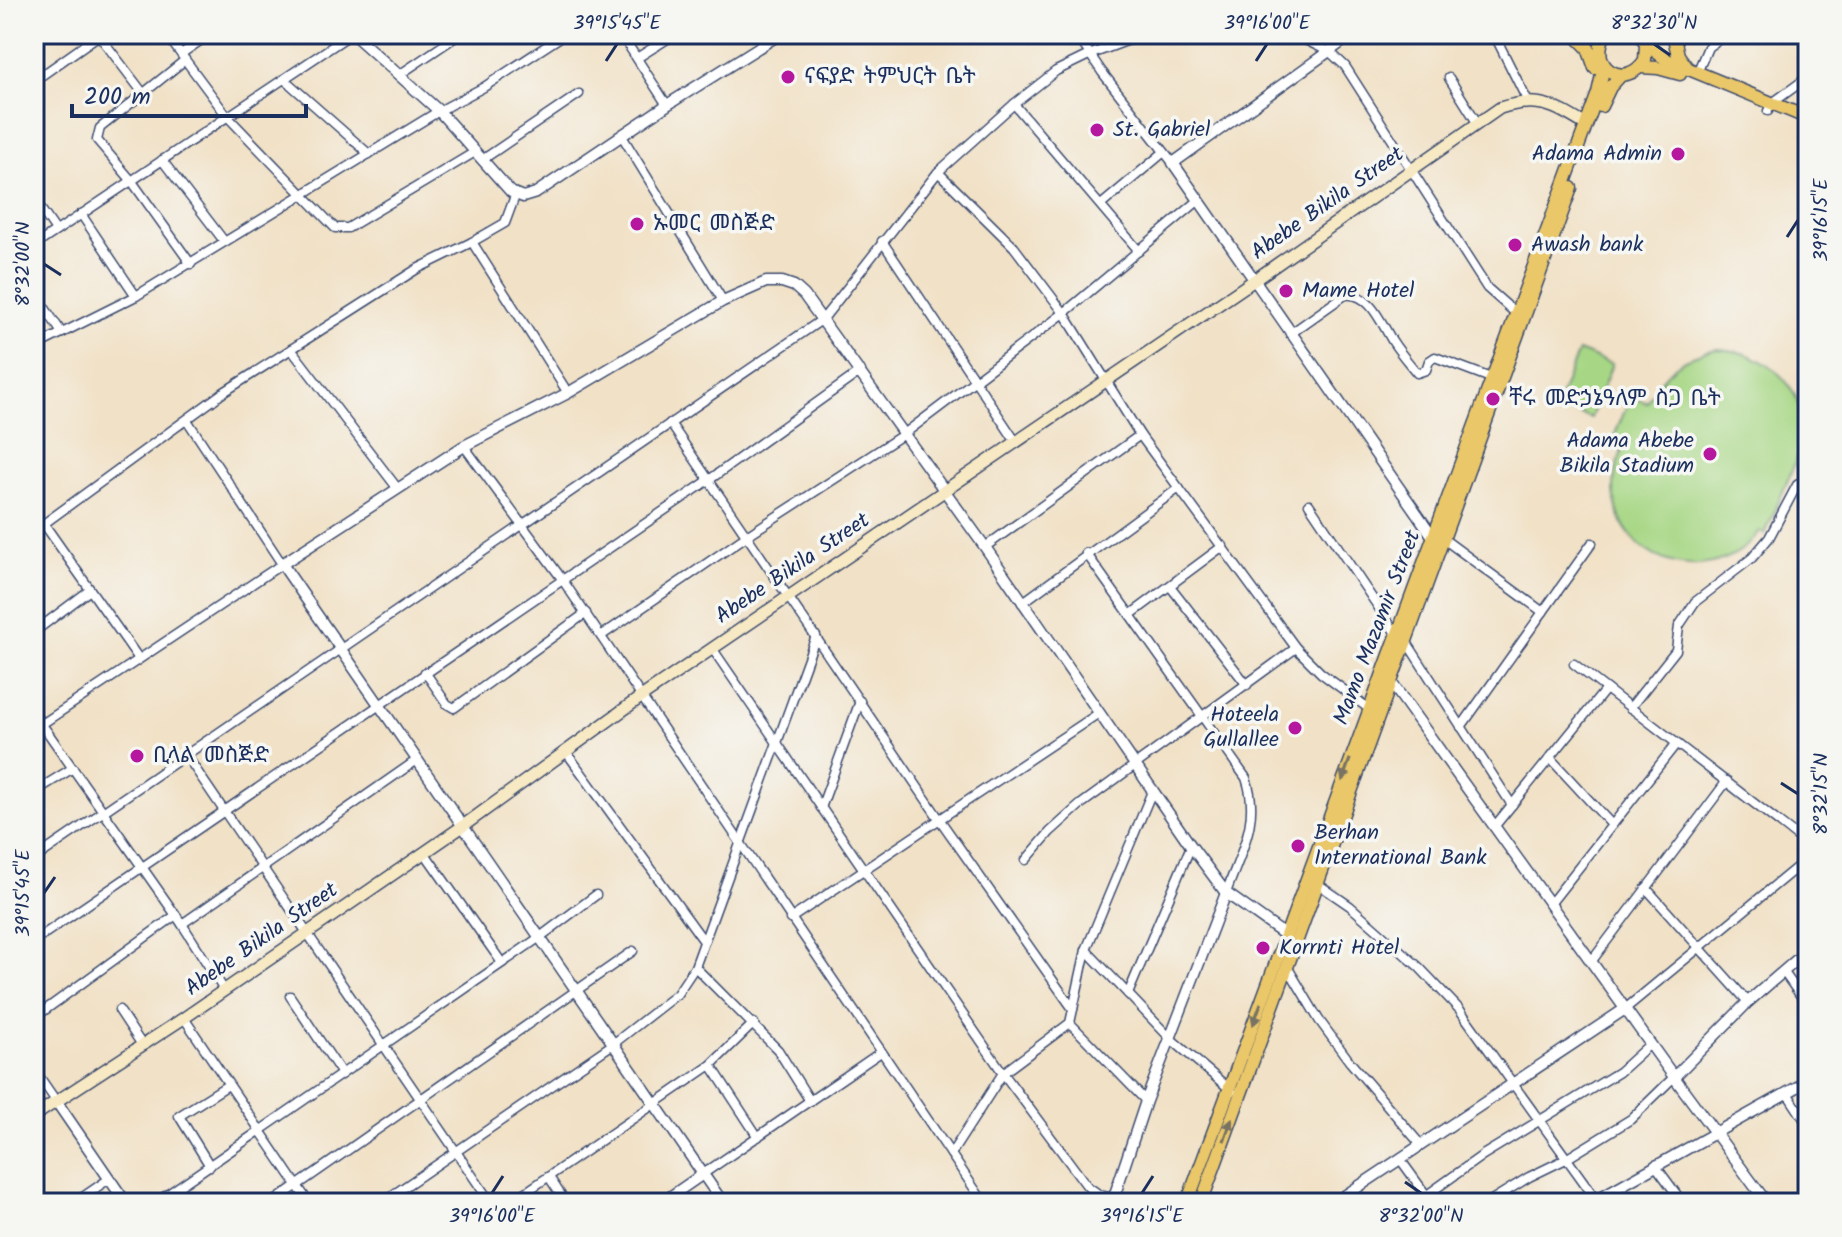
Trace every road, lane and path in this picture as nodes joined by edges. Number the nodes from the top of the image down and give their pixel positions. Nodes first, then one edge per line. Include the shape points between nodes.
1 (98, 34) edge
2 (166, 34) edge
3 (210, 34) edge
4 (352, 34) edge
5 (460, 34) edge
6 (565, 34) edge
7 (621, 34) edge
8 (675, 34) edge
9 (780, 34) edge
10 (1076, 34) edge
11 (1145, 34) edge
12 (1293, 34) edge
13 (1353, 34) edge
14 (1494, 34) edge
15 (1575, 34) edge
16 (1673, 34) edge
17 (1726, 34) edge
18 (1603, 37) edge
19 (1642, 37) edge
20 (763, 38) edge
21 (1330, 52) junction
22 (1089, 55) junction
23 (183, 57) junction
24 (637, 58) junction
25 (1604, 66) junction
26 (1640, 67) junction
27 (1669, 70) junction
28 (1692, 71) junction
29 (399, 75) junction
30 (1621, 75) junction
31 (1808, 77) edge
32 (1449, 78) dead end
33 (284, 79) junction
34 (34, 81) edge
35 (143, 93) junction
36 (579, 94) dead end
37 (1601, 95) junction
38 (1528, 102) junction
39 (1014, 104) junction
40 (667, 105) junction
41 (1770, 107) junction
42 (439, 111) junction
43 (227, 116) junction
44 (1808, 118) edge
45 (1478, 124) junction
46 (1808, 126) edge
47 (1585, 134) junction
48 (622, 136) junction
49 (1164, 152) junction
50 (369, 154) junction
51 (479, 156) junction
52 (162, 160) junction
53 (1173, 163) junction
54 (1411, 171) junction
55 (938, 172) junction
56 (131, 180) junction
57 (302, 194) junction
58 (34, 199) edge
59 (514, 199) junction
60 (1198, 201) junction
61 (1101, 205) junction
62 (81, 214) junction
63 (56, 231) junction
64 (224, 241) junction
65 (882, 241) junction
66 (472, 242) junction
67 (34, 246) edge
68 (1139, 251) junction
69 (191, 264) junction
70 (1253, 281) junction
71 (34, 292) edge
72 (136, 296) junction
73 (723, 301) junction
74 (1064, 313) junction
75 (1520, 317) junction
76 (823, 319) junction
77 (62, 333) junction
78 (1290, 334) junction
79 (34, 347) edge
80 (291, 349) junction
81 (861, 371) junction
82 (975, 380) junction
83 (1497, 380) junction
84 (1105, 381) junction
85 (568, 393) junction
86 (187, 420) junction
87 (670, 423) junction
88 (904, 434) junction
89 (1140, 435) junction
90 (1016, 442) junction
91 (464, 446) junction
92 (1808, 478) edge
93 (709, 480) junction
94 (1179, 488) junction
95 (398, 489) junction
96 (944, 490) junction
97 (1309, 504) dead end
98 (44, 524) junction
99 (525, 525) junction
100 (34, 531) edge
101 (748, 535) junction
102 (1440, 542) junction
103 (1592, 543) dead end
104 (1223, 546) junction
105 (985, 547) junction
106 (1086, 553) junction
107 (282, 564) junction
108 (562, 579) junction
109 (1170, 586) junction
110 (90, 590) junction
111 (789, 596) junction
112 (1022, 603) junction
113 (1543, 612) junction
114 (586, 613) junction
115 (1130, 615) junction
116 (34, 632) edge
117 (601, 636) junction
118 (816, 636) junction
119 (1401, 638) junction
120 (712, 648) junction
121 (1296, 648) junction
122 (340, 649) junction
123 (139, 659) junction
124 (1574, 664) dead end
125 (1382, 670) junction
126 (425, 672) junction
127 (1391, 682) junction
128 (1247, 685) junction
129 (1606, 689) junction
130 (641, 697) junction
131 (860, 701) junction
132 (378, 704) junction
133 (1368, 708) junction
134 (1630, 708) junction
135 (34, 713) edge
136 (1099, 713) junction
137 (1203, 718) junction
138 (42, 724) junction
139 (1461, 727) junction
140 (778, 744) junction
141 (1676, 744) junction
142 (567, 753) junction
143 (186, 755) junction
144 (1550, 758) junction
145 (417, 760) junction
146 (1135, 764) junction
147 (73, 768) junction
148 (1727, 781) junction
149 (1153, 789) junction
150 (34, 792) edge
151 (1512, 805) junction
152 (821, 808) junction
153 (225, 809) junction
154 (103, 812) junction
155 (940, 820) junction
156 (1612, 825) junction
157 (463, 826) junction
158 (1494, 827) junction
159 (741, 845) junction
160 (1808, 845) edge
161 (1191, 846) junction
162 (424, 852) junction
163 (1808, 858) edge
164 (34, 859) edge
165 (1026, 860) dead end
166 (142, 866) junction
167 (264, 868) junction
168 (863, 870) junction
169 (1312, 881) junction
170 (1646, 888) junction
171 (1226, 893) junction
172 (596, 895) dead end
173 (1550, 904) junction
174 (176, 915) junction
175 (790, 919) junction
176 (182, 924) junction
177 (307, 932) junction
178 (1285, 935) junction
179 (540, 937) junction
180 (703, 940) junction
181 (34, 941) edge
182 (1699, 948) junction
183 (1086, 950) junction
184 (1808, 950) edge
185 (633, 951) dead end
186 (1591, 962) junction
187 (502, 963) junction
188 (695, 967) junction
189 (1288, 968) junction
190 (1783, 971) junction
191 (224, 990) junction
192 (576, 990) junction
193 (1128, 994) junction
194 (290, 996) dead end
195 (1748, 1002) junction
196 (1808, 1006) edge
197 (1073, 1009) junction
198 (1625, 1009) junction
199 (119, 1010) dead end
200 (34, 1018) edge
201 (184, 1018) junction
202 (754, 1023) junction
203 (1070, 1023) junction
204 (1171, 1039) junction
205 (613, 1044) junction
206 (1650, 1044) junction
207 (142, 1045) junction
208 (382, 1046) junction
209 (881, 1052) junction
210 (711, 1065) junction
211 (34, 1069) edge
212 (1003, 1073) junction
213 (342, 1074) junction
214 (1674, 1077) junction
215 (1808, 1081) edge
216 (1512, 1084) junction
217 (228, 1085) junction
218 (1235, 1093) junction
219 (1787, 1093) junction
220 (419, 1100) junction
221 (56, 1101) junction
222 (810, 1101) junction
223 (1146, 1101) junction
224 (655, 1104) junction
225 (34, 1116) edge
226 (1539, 1121) junction
227 (1808, 1125) edge
228 (259, 1131) junction
229 (1715, 1132) junction
230 (758, 1137) junction
231 (1421, 1145) junction
232 (455, 1152) junction
233 (951, 1154) junction
234 (1400, 1159) junction
235 (1566, 1159) junction
236 (1655, 1165) junction
237 (210, 1166) junction
238 (703, 1174) junction
239 (549, 1177) junction
240 (109, 1179) junction
241 (297, 1186) junction
242 (1429, 1199) edge
243 (1112, 1201) edge
244 (1594, 1202) edge
245 (74, 1203) edge
246 (126, 1203) edge
247 (155, 1203) edge
248 (272, 1203) edge
249 (309, 1203) edge
250 (381, 1203) edge
251 (491, 1203) edge
252 (510, 1203) edge
253 (566, 1203) edge
254 (661, 1203) edge
255 (723, 1203) edge
256 (984, 1203) edge
257 (1187, 1203) edge
258 (1201, 1203) edge
259 (1334, 1203) edge
260 (1487, 1203) edge
261 (1683, 1203) edge
262 (1767, 1203) edge

1 - 34 street
1 - 35 street
2 - 23 street
3 - 23 street
4 - 29 street
4 - 33 street
5 - 29 street
6 - 42 street
7 - 24 street
8 - 24 street
9 - 20 street
10 - 22 street
11 - 22 street
12 - 21 street
13 - 21 street
14 - 38 street
15 - 18 main road
15 - 37 main road via 1591,55
16 - 28 main road via 1678,55
17 - 28 street via 1708,47
18 - 25 main road via 1599,57
19 - 26 main road via 1647,52
19 - 28 main road via 1659,56
20 - 40 street
21 - 53 street
21 - 54 street via 1351,74
22 - 39 street via 1056,71
22 - 49 street
23 - 35 street
23 - 43 street
24 - 40 street
25 - 30 main road
25 - 37 main road, Mamo Mazamir Street
26 - 27 main road
26 - 30 main road
27 - 37 main road via 1636,77
27 - 41 main road
28 - 41 main road
29 - 42 street
30 - 37 main road, Mamo Mazamir Street
31 - 41 street
32 - 45 street
33 - 43 street
33 - 50 street
35 - 56 street via 97,133 97,140
36 - 51 street
37 - 47 main road, Mamo Mazamir Street
38 - 45 main road, Abebe Bikila Street via 1500,108
38 - 47 main road via 1561,110
39 - 55 street
39 - 61 street
40 - 48 street
41 - 44 main road
41 - 46 main road
42 - 50 street
42 - 51 street
43 - 52 street
43 - 57 street
45 - 54 main road, Abebe Bikila Street
47 - 75 main road, Mamo Mazamir Street
48 - 59 street via 536,193
48 - 73 street
49 - 53 street
49 - 61 street
50 - 57 street
51 - 57 street via 348,228 335,228
51 - 59 street
52 - 56 street
52 - 64 street
53 - 60 street
54 - 70 main road, Abebe Bikila Street
54 - 75 street via 1487,288
55 - 65 street
55 - 74 street via 1014,247
56 - 62 street
56 - 69 street
57 - 64 street
58 - 63 street
59 - 66 street via 505,223
60 - 68 street
60 - 70 street
61 - 68 street
62 - 63 street
62 - 72 street
63 - 67 street
64 - 69 street
65 - 76 street
65 - 82 street
66 - 80 street via 417,269
66 - 85 street
68 - 74 street
69 - 72 street
70 - 78 street
70 - 84 main road, Abebe Bikila Street
71 - 77 street
72 - 77 street
73 - 76 street via 766,282 782,282 794,286
73 - 85 street
74 - 82 street
74 - 84 street
75 - 83 main road, Mamo Mazamir Street
76 - 81 street
76 - 87 street
77 - 79 street
78 - 83 street via 1354,293 1383,323 1417,373 1435,357
78 - 102 street
80 - 86 street
80 - 95 street
81 - 88 street
81 - 93 street
82 - 88 street
82 - 90 street
83 - 102 main road, Mamo Mazamir Street
84 - 89 street
84 - 90 main road, Abebe Bikila Street
85 - 91 street
86 - 98 street
86 - 107 street
87 - 93 street
87 - 99 street
88 - 96 street
88 - 101 street
89 - 94 street
89 - 105 street
90 - 96 main road, Abebe Bikila Street
91 - 95 street
91 - 99 street
92 - 134 street via 1797,485 1752,558 1695,602 1679,626 1676,650
93 - 101 street
93 - 108 street
94 - 104 street
94 - 106 street
95 - 107 street
96 - 105 street
96 - 111 main road, Abebe Bikila Street
97 - 119 street
98 - 100 street
98 - 110 street
99 - 108 street
99 - 122 street
101 - 111 street
101 - 117 street
102 - 113 street
102 - 119 main road, Mamo Mazamir Street
103 - 113 street
104 - 109 street
104 - 121 street
105 - 112 street
106 - 112 street
106 - 115 street
107 - 122 street
107 - 123 street
108 - 114 street
108 - 126 street
109 - 115 street
109 - 128 street
110 - 116 street
110 - 123 street
111 - 118 street
111 - 120 main road, Abebe Bikila Street
112 - 136 street
113 - 139 street
114 - 117 street
114 - 126 street via 454,708
115 - 137 street
117 - 130 street
118 - 131 street
118 - 140 street
119 - 125 main road, Mamo Mazamir Street
119 - 127 main road, Mamo Mazamir Street
119 - 139 street
120 - 130 main road, Abebe Bikila Street
120 - 140 street
121 - 128 street
121 - 133 street
122 - 132 street
122 - 143 street
123 - 138 street
124 - 129 street
125 - 127 street
125 - 133 main road, Mamo Mazamir Street
126 - 132 street
127 - 158 street
127 - 169 main road, Mamo Mazamir Street
128 - 137 street
129 - 134 street
129 - 144 street
130 - 142 main road, Abebe Bikila Street
130 - 159 street
131 - 152 street
131 - 155 street
132 - 145 street
132 - 153 street
133 -> 169 main road, Mamo Mazamir Street
134 - 141 street
135 - 138 street
136 - 146 street
136 - 155 street
137 - 146 street
137 - 171 street via 1246,778 1253,798 1253,817
138 - 147 street
139 - 151 street
140 - 152 street
140 - 159 street
141 - 148 street
141 - 156 street
142 - 157 main road, Abebe Bikila Street
142 - 180 street
143 - 153 street
143 - 154 street
144 - 151 street
144 - 156 street
145 - 157 street
145 - 167 street
146 - 149 street
146 - 165 street via 1080,805
147 - 150 street
147 - 154 street
148 - 160 street
148 - 170 street
149 - 161 street
149 - 183 street
151 - 158 street
152 - 168 street
153 - 166 street
153 - 167 street
154 - 164 street
154 - 166 street
155 - 168 street
155 - 197 street
156 - 173 street
157 - 162 main road, Abebe Bikila Street
157 - 179 street
158 - 173 street
159 - 175 street
159 - 180 street
161 - 171 street
161 - 193 street
162 - 177 main road, Abebe Bikila Street
162 - 187 street
163 - 182 street
166 - 174 street
166 - 181 street
167 - 176 street
167 - 177 street
168 - 175 street
168 - 212 street
169 - 178 main road, Mamo Mazamir Street
169 - 189 main road, Mamo Mazamir Street
169 - 216 street via 1350,906 1440,988
170 - 182 street
170 - 186 street
171 - 178 street
171 - 204 street
172 - 179 street
173 - 186 street
174 - 176 street
174 - 200 street
175 - 209 street
176 - 191 street
177 - 191 main road, Abebe Bikila Street
177 - 208 street
178 -> 218 main road, Mamo Mazamir Street
179 - 187 street
179 - 192 street
180 - 188 street
182 - 195 street
182 - 198 street
183 - 193 street
183 - 197 street
184 - 190 street
185 - 192 street
186 - 198 street
187 - 208 street
188 - 202 street
188 - 205 street via 677,994
189 - 218 main road, Mamo Mazamir Street
189 - 231 street via 1350,1062
190 - 195 street
190 - 196 street
191 - 201 main road, Abebe Bikila Street
192 - 205 street
192 - 220 street
193 - 204 street
194 - 213 street
195 - 214 street
197 - 203 street
198 - 206 street
198 - 216 street
199 - 207 street
201 - 207 main road, Abebe Bikila Street
201 - 217 street
202 - 210 street
202 - 222 street
203 - 212 street
203 - 223 street
204 - 218 street
204 - 223 street
205 - 224 street
205 - 232 street
206 - 214 street
206 - 226 street via 1619,1072
207 - 221 main road, Abebe Bikila Street
208 - 213 street
208 - 220 street
209 - 222 street
209 - 233 street
210 - 224 street
210 - 230 street
211 - 221 street
212 - 233 street
212 - 243 street via 1087,1186
213 - 228 street
214 - 229 street
214 - 235 street via 1631,1119
215 - 219 street
216 - 226 street
216 - 231 street
217 - 228 street
217 - 237 street via 179,1116
218 - 257 main road, Mamo Mazamir Street
258 -> 218 main road, Mamo Mazamir Street
219 - 227 street
219 - 229 street
220 - 232 street
220 - 241 street
221 - 225 main road, Abebe Bikila Street
221 - 240 street
222 - 230 street
223 - 243 street
224 - 238 street
224 - 239 street
226 - 235 street
226 - 242 street via 1483,1155
228 - 237 street
228 - 241 street
229 - 236 street
229 - 262 street
230 - 238 street
231 - 234 street
232 - 250 street
232 - 251 street
233 - 256 street
234 - 242 street
234 - 259 street
235 - 244 street
235 - 260 street
236 - 244 street
236 - 261 street
237 - 247 street
238 - 254 street
238 - 255 street
239 - 252 street
239 - 253 street
240 - 245 street
240 - 246 street
241 - 248 street
241 - 249 street

